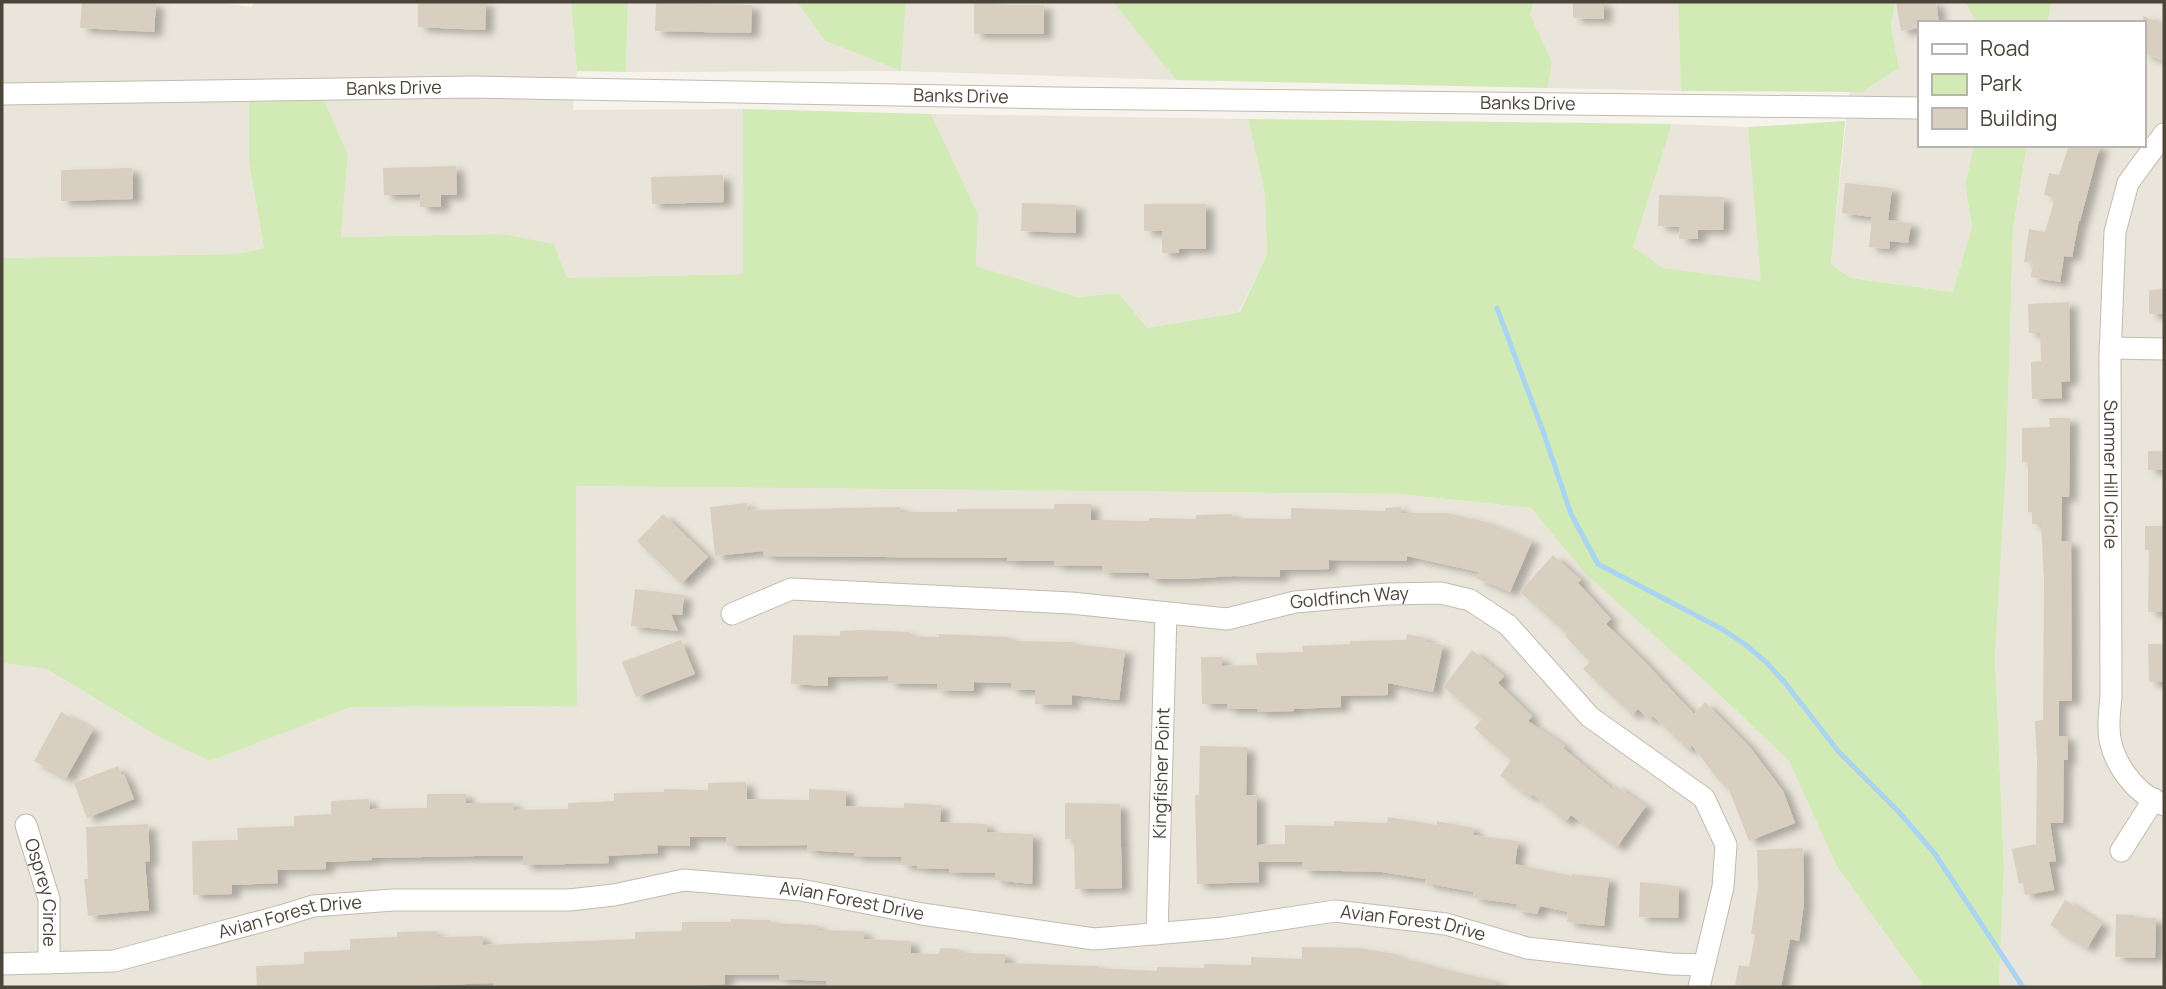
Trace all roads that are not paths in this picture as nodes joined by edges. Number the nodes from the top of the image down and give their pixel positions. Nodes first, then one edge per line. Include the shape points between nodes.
1 (2, 94) edge
2 (1918, 108) edge
3 (2164, 134) edge
4 (2110, 348) junction
5 (2164, 349) edge
6 (1166, 613) junction
7 (732, 614) dead end
8 (2159, 802) edge
9 (26, 825) dead end
10 (2121, 851) dead end
11 (1157, 934) junction
12 (49, 963) junction
13 (2, 964) edge
14 (1703, 965) junction
15 (1699, 987) edge

1 - 2 street, Banks Drive via 472,87
3 - 4 street, Summer Hill Circle via 2128,183 2115,232
4 - 5 street
4 - 8 street, Summer Hill Circle via 2108,727 2123,771
6 - 7 street, Goldfinch Way via 1071,603 791,589
6 - 11 street, Kingfisher Point
6 - 14 street, Goldfinch Way via 1227,619 1295,602 1388,594 1441,593 1470,600 1508,625 1590,717 1704,798 1726,845 1723,887
8 - 10 street
9 - 12 street, Osprey Circle via 49,899
11 - 12 street, Avian Forest Drive via 1094,939 922,914 801,890 684,880 569,900 393,900 313,906 114,961
11 - 14 street, Avian Forest Drive via 1335,911 1446,924 1527,948
12 - 13 street, Avian Forest Drive
14 - 15 street, Goldfinch Way

